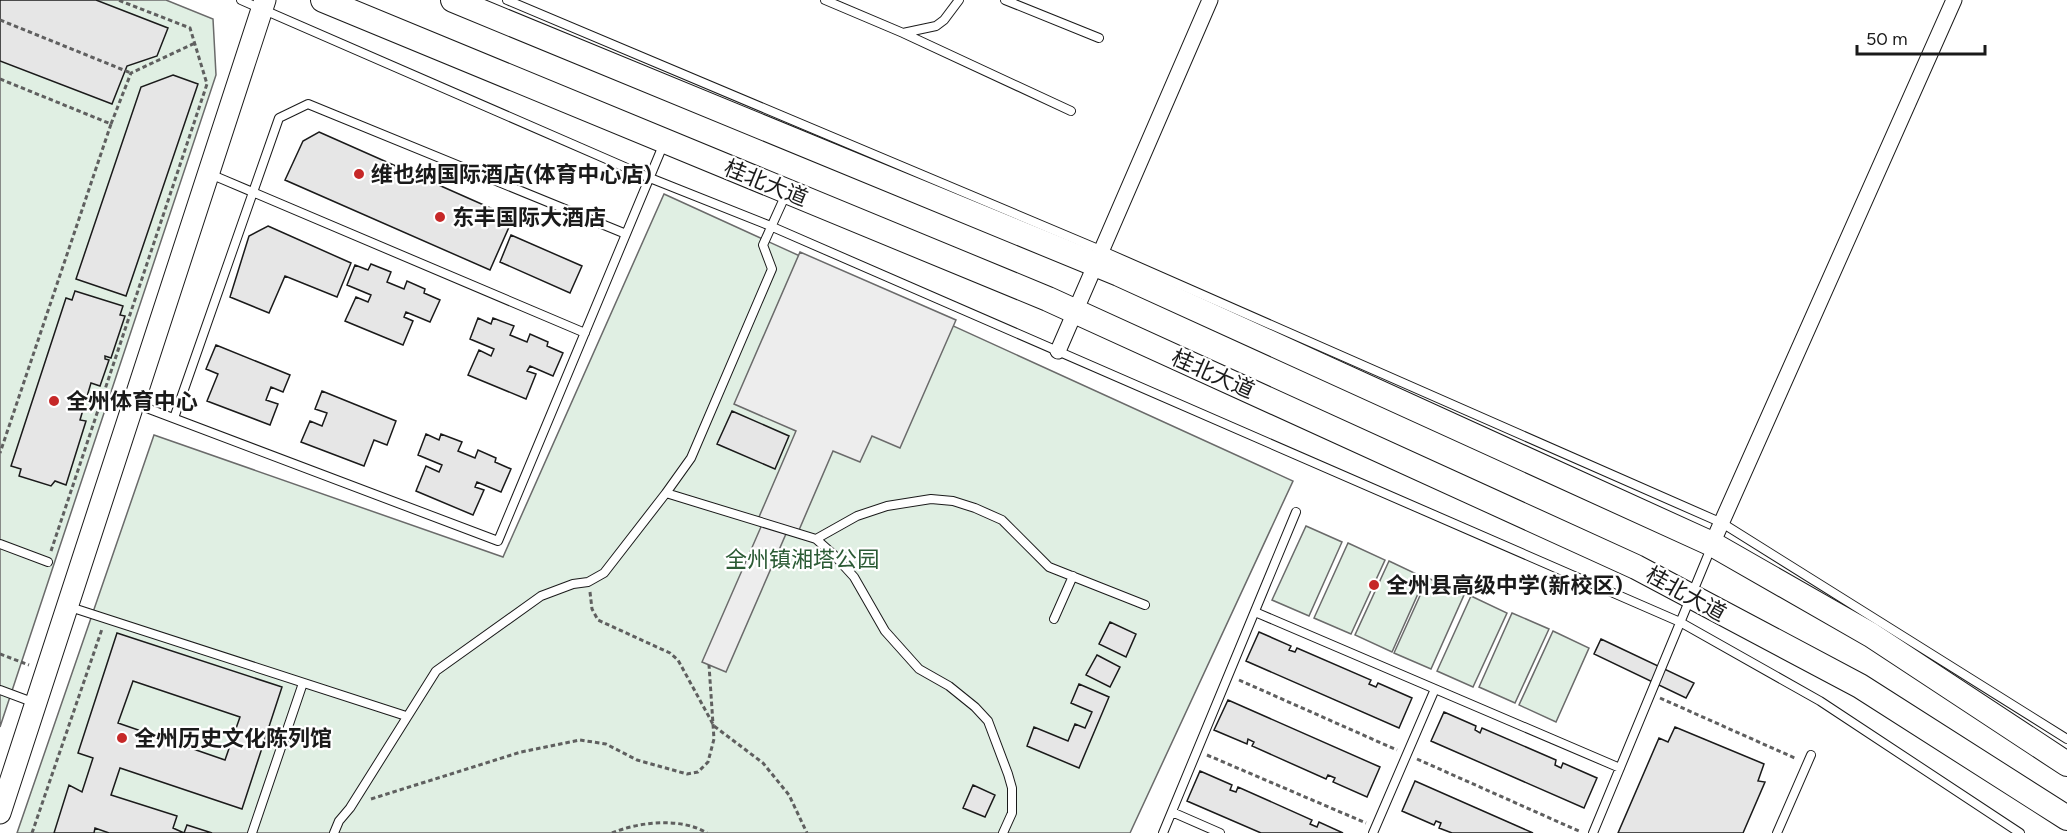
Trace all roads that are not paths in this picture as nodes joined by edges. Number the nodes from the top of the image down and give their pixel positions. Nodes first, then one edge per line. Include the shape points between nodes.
1 (241, 0) edge
2 (323, 0) edge
3 (453, 0) edge
4 (507, 0) edge
5 (825, 0) edge
6 (959, 0) edge
7 (1005, 0) edge
8 (1210, 0) edge
9 (1954, 0) edge
10 (264, 4) edge
11 (903, 33) junction
12 (1099, 38) dead end
13 (1071, 111) dead end
14 (665, 141) junction
15 (209, 173) junction
16 (650, 178) junction
17 (787, 191) junction
18 (253, 192) junction
19 (771, 227) junction
20 (626, 234) junction
21 (1100, 258) junction
22 (1076, 312) junction
23 (585, 333) junction
24 (1058, 351) junction
25 (135, 403) junction
26 (174, 418) junction
27 (666, 493) junction
28 (1296, 512) dead end
29 (1717, 533) junction
30 (816, 539) junction
31 (0, 544) edge
32 (48, 562) road end
33 (1073, 576) junction
34 (1690, 596) junction
35 (1145, 605) dead end
36 (68, 607) junction
37 (1255, 612) junction
38 (1054, 620) dead end
39 (1680, 622) junction
40 (303, 683) junction
41 (1435, 689) junction
42 (0, 690) edge
43 (37, 704) junction
44 (406, 716) junction
45 (2067, 739) edge
46 (1811, 755) dead end
47 (2067, 764) edge
48 (1620, 768) junction
49 (1172, 812) junction
50 (0, 813) edge
51 (2067, 818) edge
52 (1374, 830) edge
53 (252, 833) edge
54 (334, 833) edge
55 (1004, 833) edge
56 (1163, 833) edge
57 (1220, 833) edge
58 (1593, 833) edge
59 (1777, 833) edge
60 (2020, 833) edge

1 - 10 lane
2 - 14 main road, 桂北大道
3 - 21 main road
4 - 21 lane
5 - 11 lane
6 - 11 lane via 936,26
7 - 12 lane
8 - 21 street
9 - 29 street
10 - 15 main road
10 - 16 lane
11 - 13 lane
14 - 16 lane
14 - 17 main road, 桂北大道
15 - 18 lane
15 - 25 main road
16 - 19 lane
16 - 20 lane
17 - 19 lane
17 - 22 main road, 桂北大道
18 - 20 lane via 279,118 308,104
18 - 23 lane
18 - 26 lane
19 - 24 lane
19 - 27 lane via 763,245 772,269 691,458
20 - 23 lane
21 - 22 street
21 - 29 main road
22 - 24 street
22 - 34 main road, 桂北大道 via 1636,567
23 - 26 lane via 498,541
24 - 39 lane
25 - 26 lane
25 - 36 main road
27 - 30 lane
27 - 44 lane via 604,573 542,596 436,671
28 - 37 lane
29 - 34 lane
29 - 45 lane
29 - 47 main road
30 - 33 lane via 857,516 887,506 930,499 953,501 1002,520 1049,567
30 - 55 lane via 854,576 885,631 919,669 949,686 988,722 1011,788 1012,813
31 - 32 lane
33 - 35 lane
33 - 38 lane
34 - 39 lane
34 - 51 main road, 桂北大道 via 1860,686
36 - 40 lane
36 - 43 main road
37 - 41 lane
37 - 49 lane
39 - 48 lane
39 - 60 lane via 1820,701
40 - 44 lane
40 - 53 lane
41 - 48 lane
41 - 52 lane
42 - 43 lane
43 - 50 main road
44 - 54 lane
46 - 59 lane
48 - 58 lane
49 - 56 lane
49 - 57 lane

